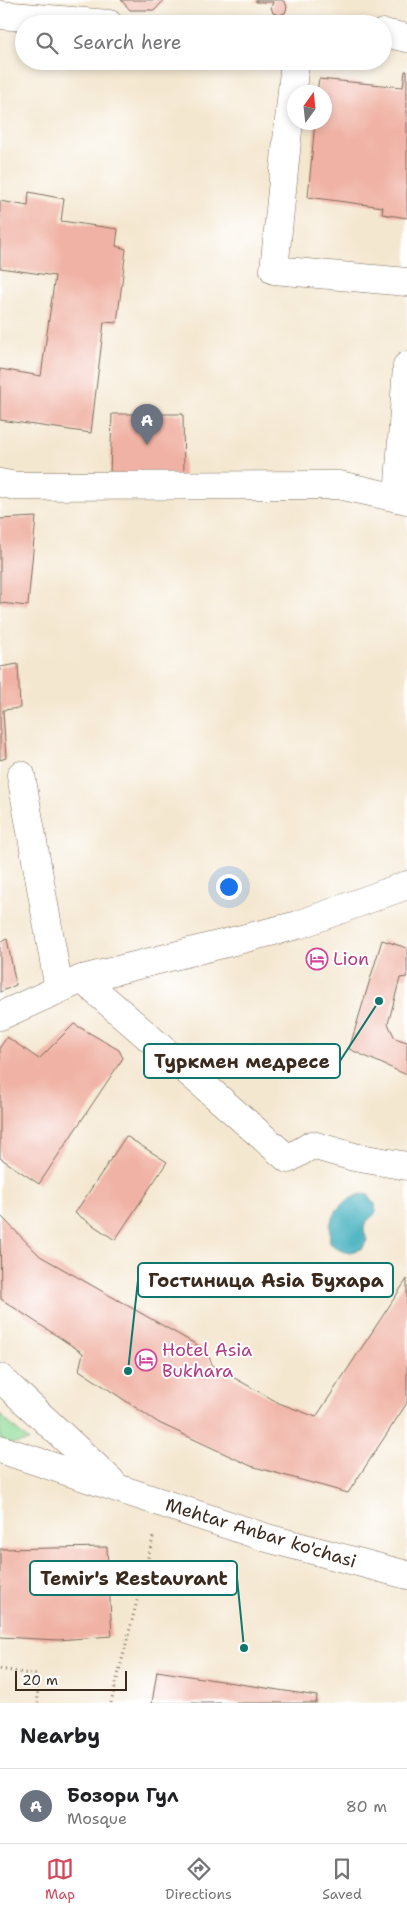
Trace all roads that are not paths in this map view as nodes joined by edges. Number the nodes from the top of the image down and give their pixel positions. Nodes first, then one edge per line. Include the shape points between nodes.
1 (0, 15) edge
2 (15, 16) edge
3 (392, 35) edge
4 (407, 38) edge
5 (294, 70) edge
6 (407, 282) edge
7 (407, 366) edge
8 (0, 483) edge
9 (402, 499) edge
10 (21, 775) dead end
11 (407, 885) edge
12 (70, 984) junction
13 (0, 1016) edge
14 (407, 1166) edge
15 (0, 1378) edge
16 (0, 1449) edge
17 (117, 1487) junction
18 (407, 1574) edge

1 - 2 street
3 - 4 street
5 - 6 street via 274,270
7 - 9 street
8 - 9 street via 16,486 339,485
10 - 12 street
11 - 12 street via 298,924
12 - 13 street
12 - 14 street via 288,1159 312,1145 354,1157
15 - 17 street, Mehtar Anbar ko'chasi
16 - 17 street, Mehtar Anbar ko'chasi
17 - 18 street, Mehtar Anbar ko'chasi via 267,1538

